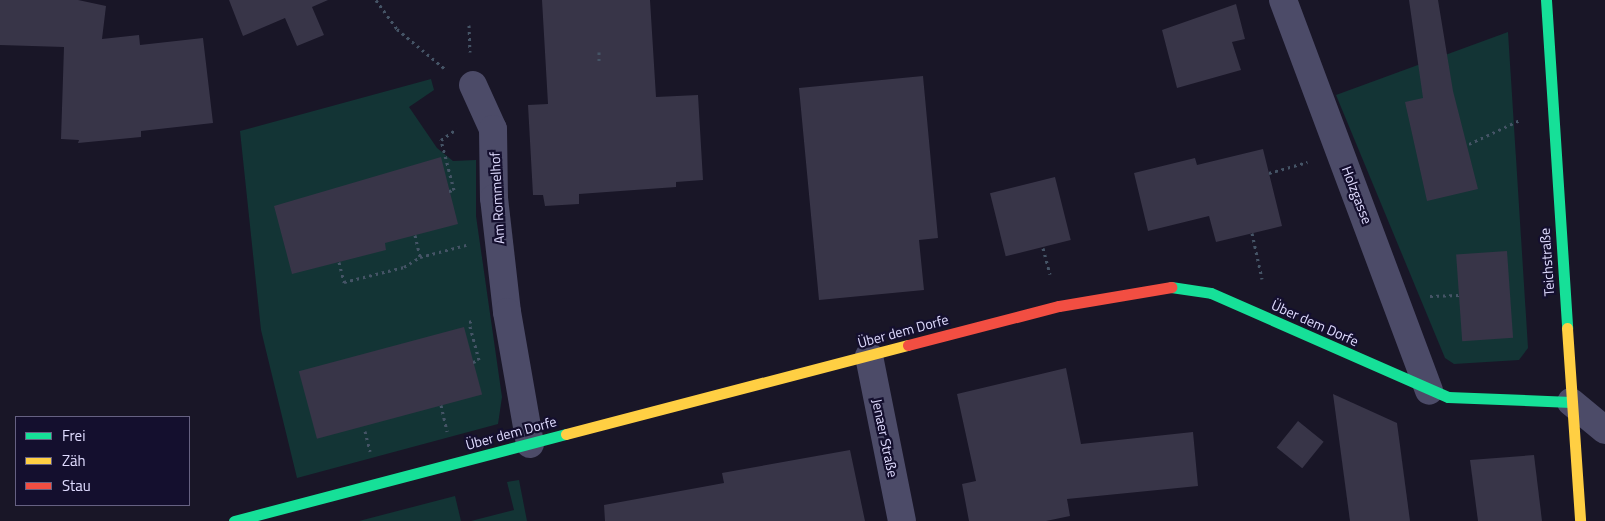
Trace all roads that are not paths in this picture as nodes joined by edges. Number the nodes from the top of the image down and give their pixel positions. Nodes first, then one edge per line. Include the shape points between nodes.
1 (1283, 0) edge
2 (1546, 0) edge
3 (474, 85) road end
4 (868, 356) junction
5 (1429, 391) junction
6 (1571, 402) junction
7 (1605, 430) edge
8 (530, 444) junction
9 (234, 521) edge
10 (902, 521) edge
11 (1580, 521) edge

1 - 5 street, Holzgasse
2 - 6 street, Teichstraße
3 - 8 street, Am Rommelhof via 494,129 498,236
4 - 5 street, Über dem Dorfe via 1118,291 1162,285 1211,294
4 - 8 street, Über dem Dorfe
4 - 10 street, Jenaer Straße
5 - 6 street, Über dem Dorfe via 1468,400
6 - 7 street
6 - 11 street, Teichstraße
8 - 9 street, Über dem Dorfe

